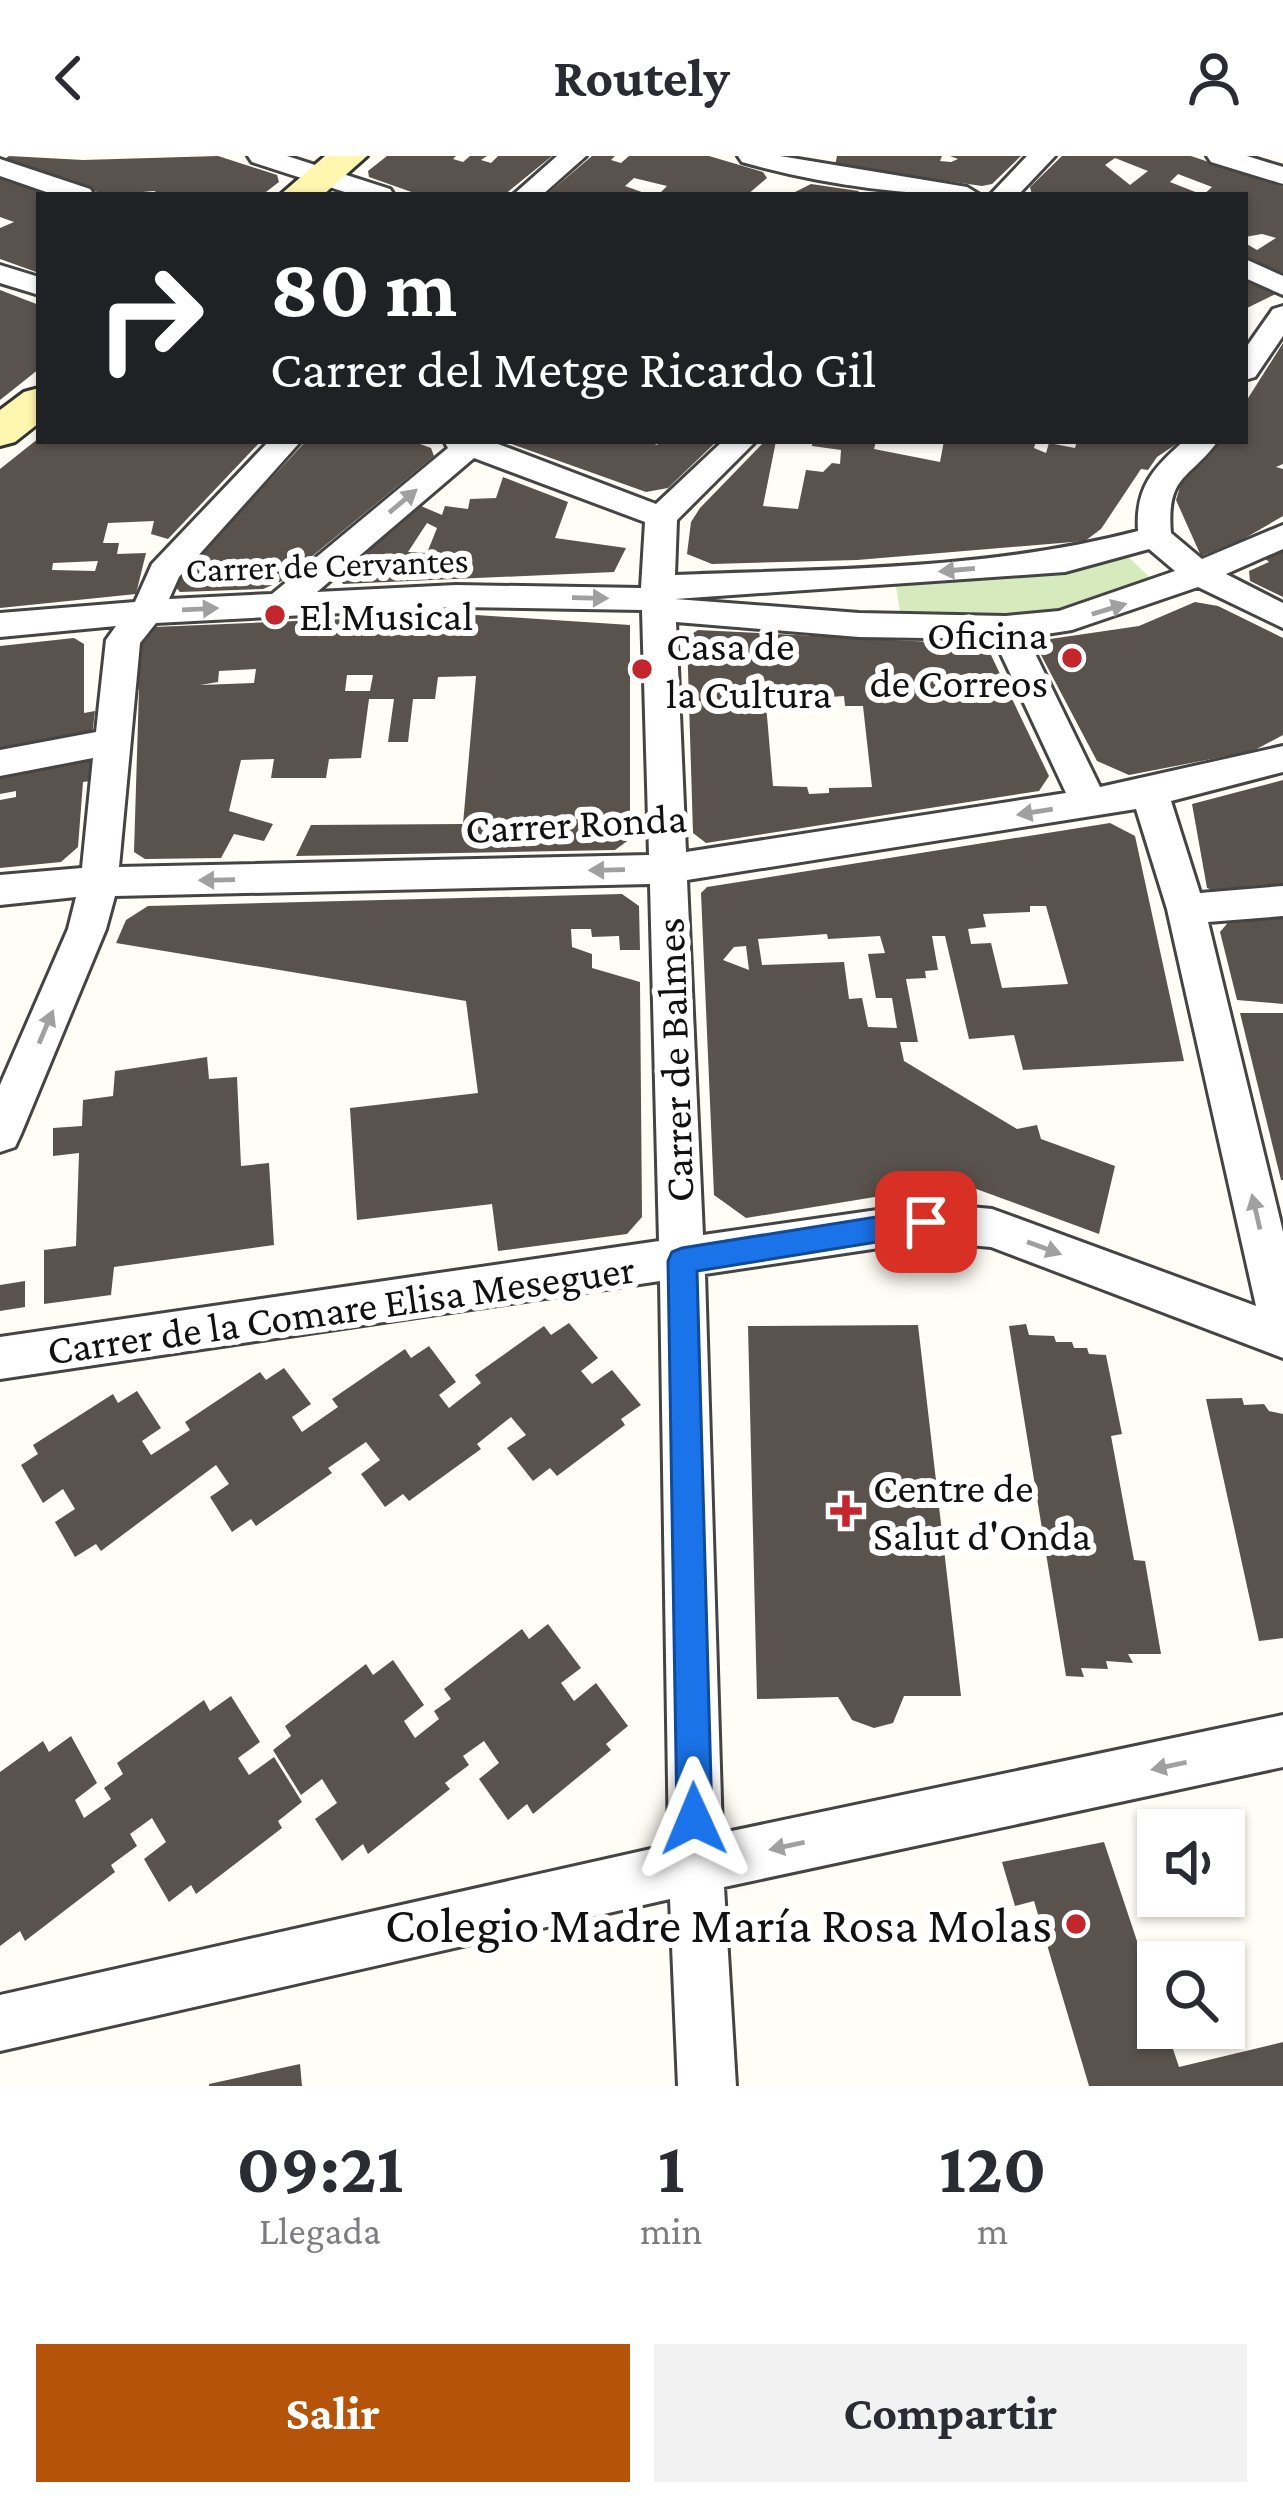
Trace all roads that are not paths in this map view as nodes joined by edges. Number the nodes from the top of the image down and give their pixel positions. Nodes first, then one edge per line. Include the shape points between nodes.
1 (261, 156) edge
2 (573, 156) edge
3 (751, 156) edge
4 (1042, 156) edge
5 (1220, 156) edge
6 (809, 163) edge
7 (0, 167) edge
8 (324, 175) edge
9 (1283, 176) edge
10 (72, 192) edge
11 (372, 192) edge
12 (530, 192) edge
13 (775, 192) edge
14 (952, 192) edge
15 (1006, 192) edge
16 (1248, 269) edge
17 (0, 273) edge
18 (36, 286) edge
19 (1283, 287) edge
20 (1283, 315) edge
21 (1249, 358) edge
22 (36, 403) edge
23 (0, 432) edge
24 (283, 444) edge
25 (466, 444) edge
26 (473, 444) edge
27 (738, 444) edge
28 (1199, 444) edge
29 (662, 517) junction
30 (1283, 536) edge
31 (1155, 537) junction
32 (1200, 574) junction
33 (853, 579) junction
34 (658, 598) junction
35 (282, 604) junction
36 (147, 612) junction
37 (1283, 617) edge
38 (0, 625) edge
39 (859, 625) junction
40 (1006, 628) junction
41 (115, 741) junction
42 (1283, 759) edge
43 (0, 764) edge
44 (1150, 793) junction
45 (1090, 803) junction
46 (667, 869) junction
47 (100, 883) junction
48 (0, 890) edge
49 (1283, 901) edge
50 (1186, 909) junction
51 (0, 1134) edge
52 (682, 1261) junction
53 (1283, 1326) edge
54 (1283, 1337) edge
55 (0, 1358) edge
56 (1283, 1741) edge
57 (696, 1866) junction
58 (0, 2023) edge
59 (706, 2086) edge

1 - 8 street
2 - 12 street
3 - 6 street
4 - 15 street
5 - 9 street
6 - 13 street
6 - 14 street
7 - 10 street
8 - 11 street
16 - 19 street
17 - 18 street
20 - 21 street
22 - 23 main road
24 - 36 street via 164,572
35 -> 25 street
26 - 29 street
27 - 29 street
28 - 31 street via 1158,482
29 - 34 street, Carrer de Balmes
30 - 32 street, Carrer de Cervantes
31 - 32 street
31 -> 33 street, Carrer de Cervantes via 1065,561
32 - 37 street
40 -> 32 street, Carrer de Cervantes via 1107,610
33 - 34 street, Carrer de Cervantes
33 - 39 street
35 -> 34 street, Carrer de Cervantes
34 - 39 street, Carrer de Cervantes
34 - 46 street, Carrer de Balmes
36 -> 35 street, Carrer de Cervantes
36 - 38 street, Carrer de Cervantes
36 - 41 street via 123,640
39 - 40 street, Carrer de Cervantes
40 - 45 street
41 - 43 street
41 - 47 street
42 - 44 street, Carrer Ronda
44 - 45 street, Carrer Ronda
44 - 50 street
45 -> 46 street, Carrer Ronda
46 -> 47 street, Carrer Ronda
46 - 52 street, Carrer de Balmes
47 - 48 street, Carrer Ronda
51 -> 47 street
49 - 50 street
53 -> 50 street
52 -> 54 street, Carrer de la Comare Elisa Meseguer via 961,1222
52 - 55 street, Carrer de la Comare Elisa Meseguer
52 - 57 street, Carrer de Balmes
56 -> 57 street
57 - 58 street
57 - 59 street, Carrer de Balmes

